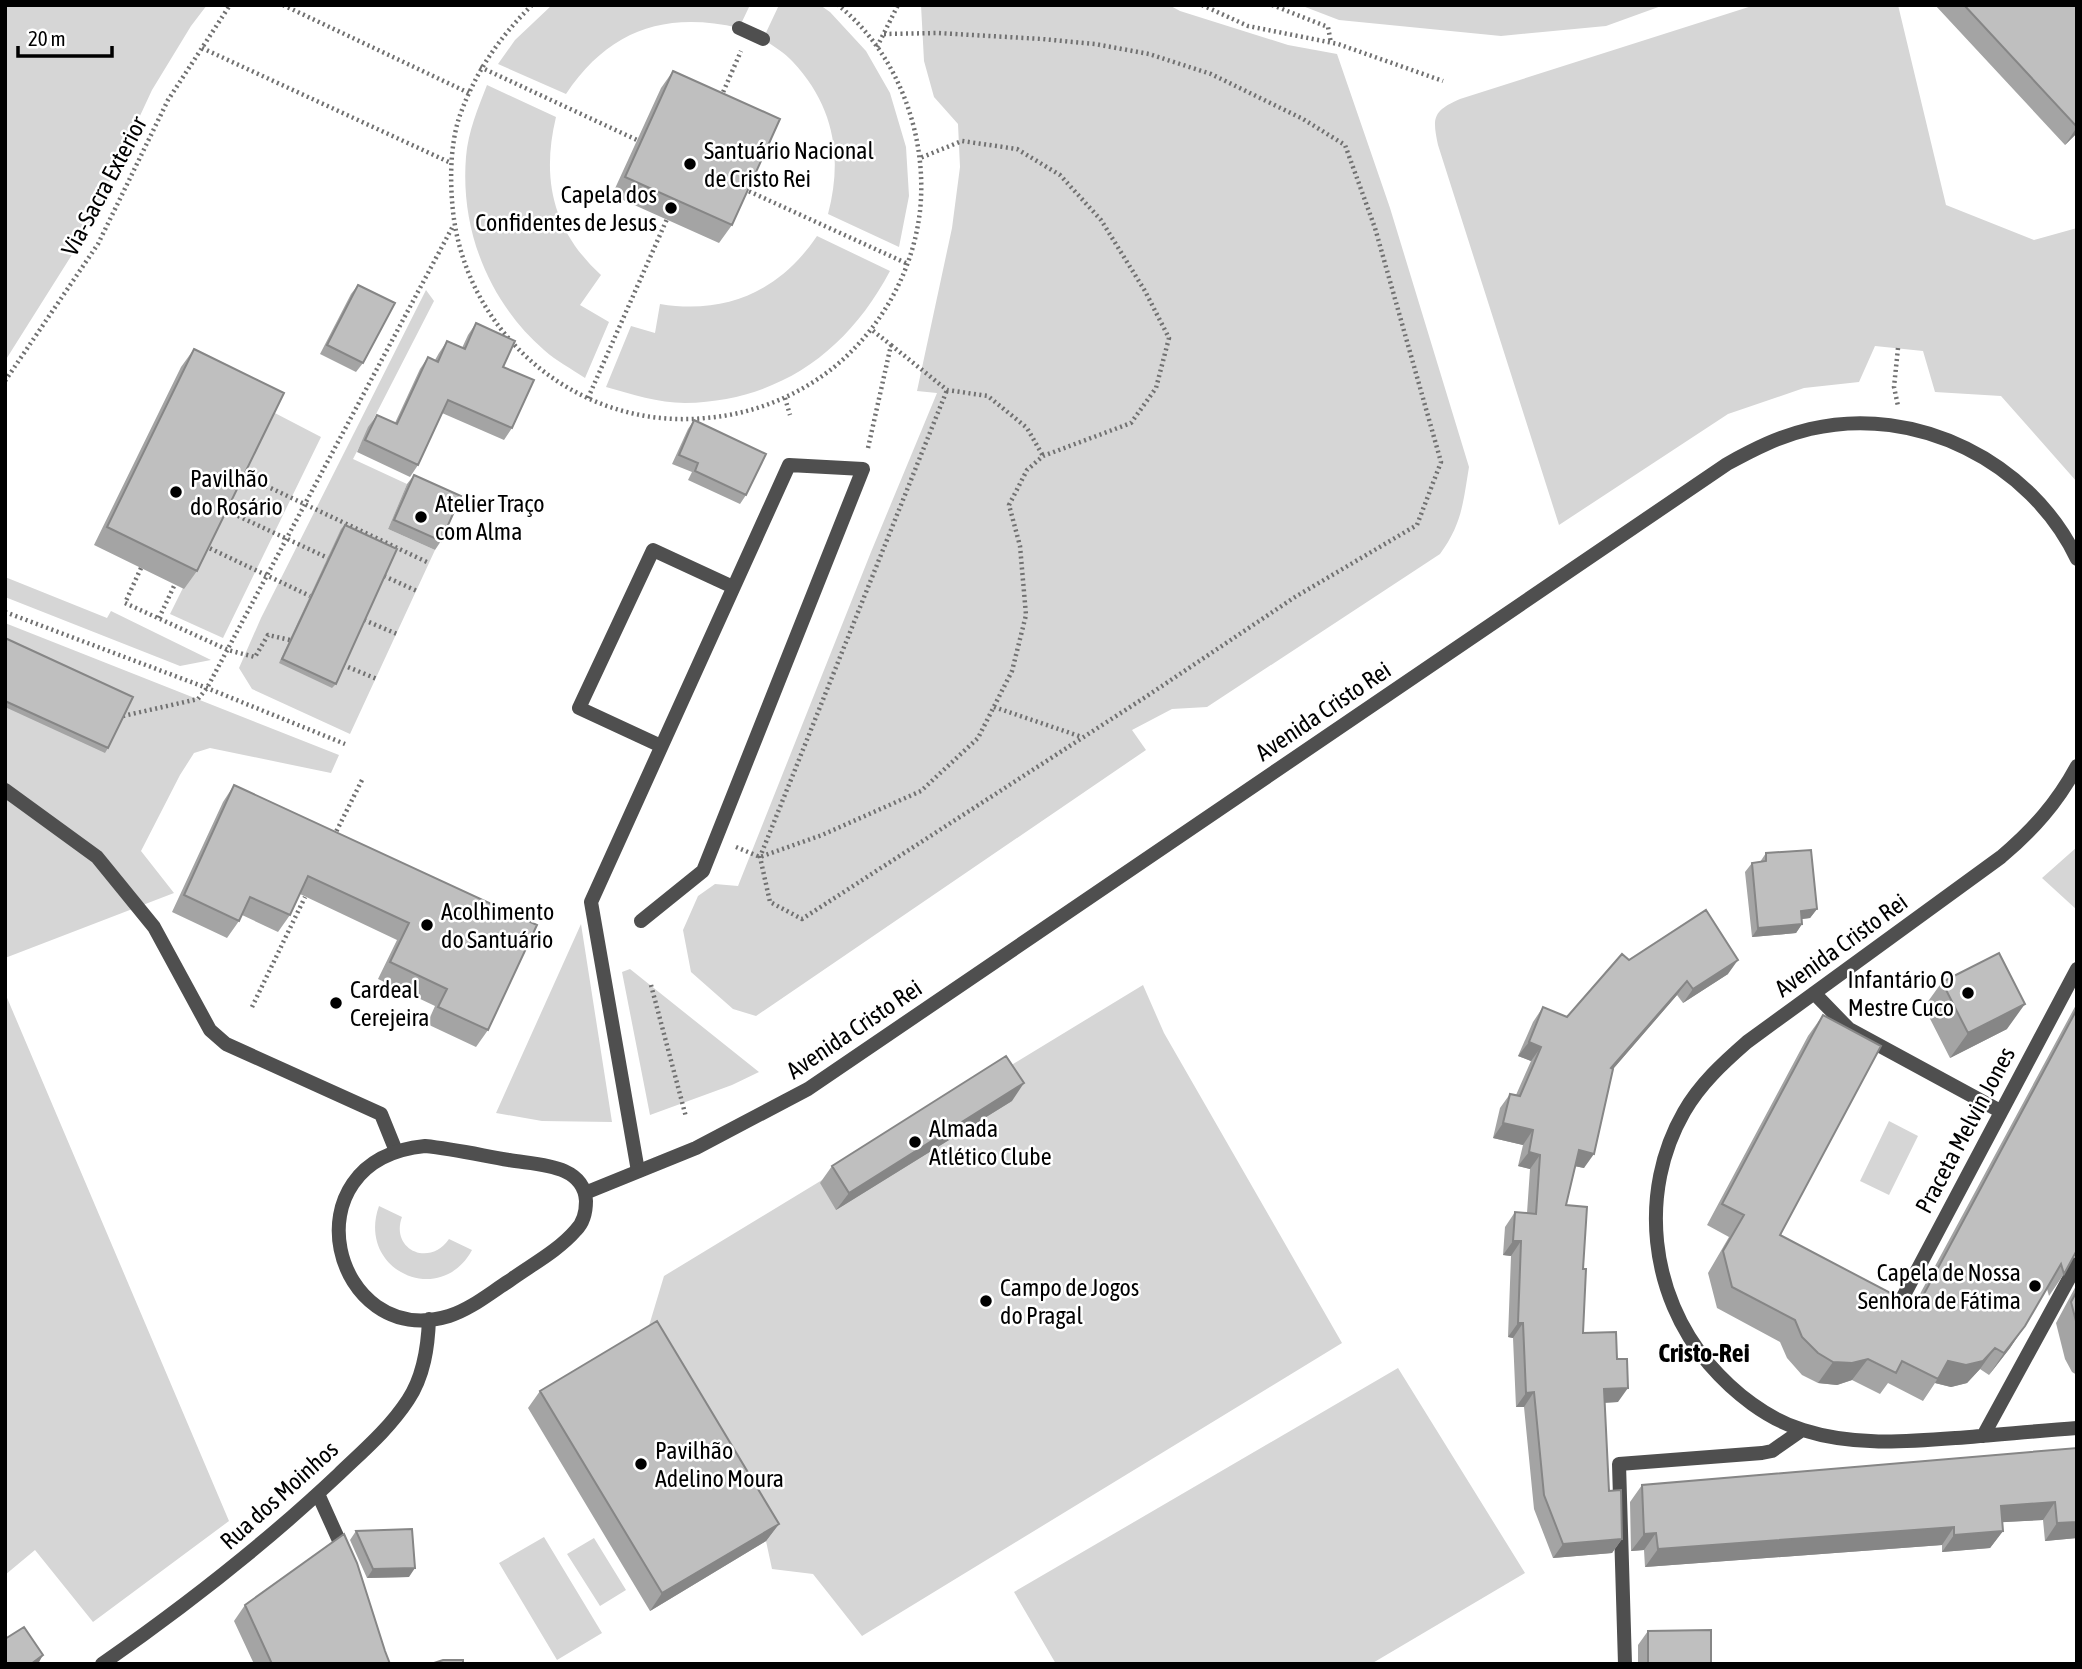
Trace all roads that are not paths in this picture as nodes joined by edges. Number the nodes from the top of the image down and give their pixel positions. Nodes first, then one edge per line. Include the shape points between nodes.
1 (744, 30) road end
2 (763, 39) dead end
3 (2077, 559) edge
4 (733, 587) junction
5 (661, 746) junction
6 (2077, 766) edge
7 (5, 790) edge
8 (641, 921) dead end
9 (2077, 969) edge
10 (1814, 993) junction
11 (2000, 1111) junction
12 (396, 1151) junction
13 (638, 1171) junction
14 (585, 1193) junction
15 (2077, 1264) edge
16 (1895, 1312) edge
17 (429, 1319) junction
18 (2077, 1428) edge
19 (1802, 1430) junction
20 (1983, 1436) junction
21 (318, 1494) junction
22 (352, 1570) edge
23 (102, 1664) edge
24 (1625, 1664) edge

1 - 2 street
3 - 13 street, Avenida Cristo Rei via 2055,522 2013,477 1933,434 1842,424 1812,428 1754,449 808,1089 696,1148
4 - 5 street
4 - 5 street via 653,550 579,708
4 - 8 street via 789,465 863,469 703,871
5 - 13 street via 591,902
6 - 10 street, Avenida Cristo Rei via 2047,813 2001,857
7 - 12 street via 97,858 154,927 211,1030 226,1044 381,1114
9 - 11 street, Praceta Melvin Jones
10 - 11 street via 1849,1029
10 - 19 street, Avenida Cristo Rei via 1723,1062 1702,1086 1670,1142 1656,1205 1661,1269 1683,1328 1721,1378 1745,1399
11 - 16 street, Praceta Melvin Jones
12 - 14 street via 425,1146 549,1165 564,1171
12 - 17 street via 366,1169 346,1195 338,1225 339,1247 352,1280 374,1303 402,1316
13 - 14 street, Avenida Cristo Rei
14 - 17 street via 586,1211 579,1228 563,1243 471,1306
15 - 20 street
17 - 21 street, Rua dos Moinhos via 428,1346 409,1399 383,1432
18 - 20 street, Avenida Cristo Rei
19 - 20 street, Avenida Cristo Rei via 1895,1443
19 - 24 street via 1762,1454 1619,1464
21 - 22 street
21 - 23 street, Rua dos Moinhos via 236,1565

